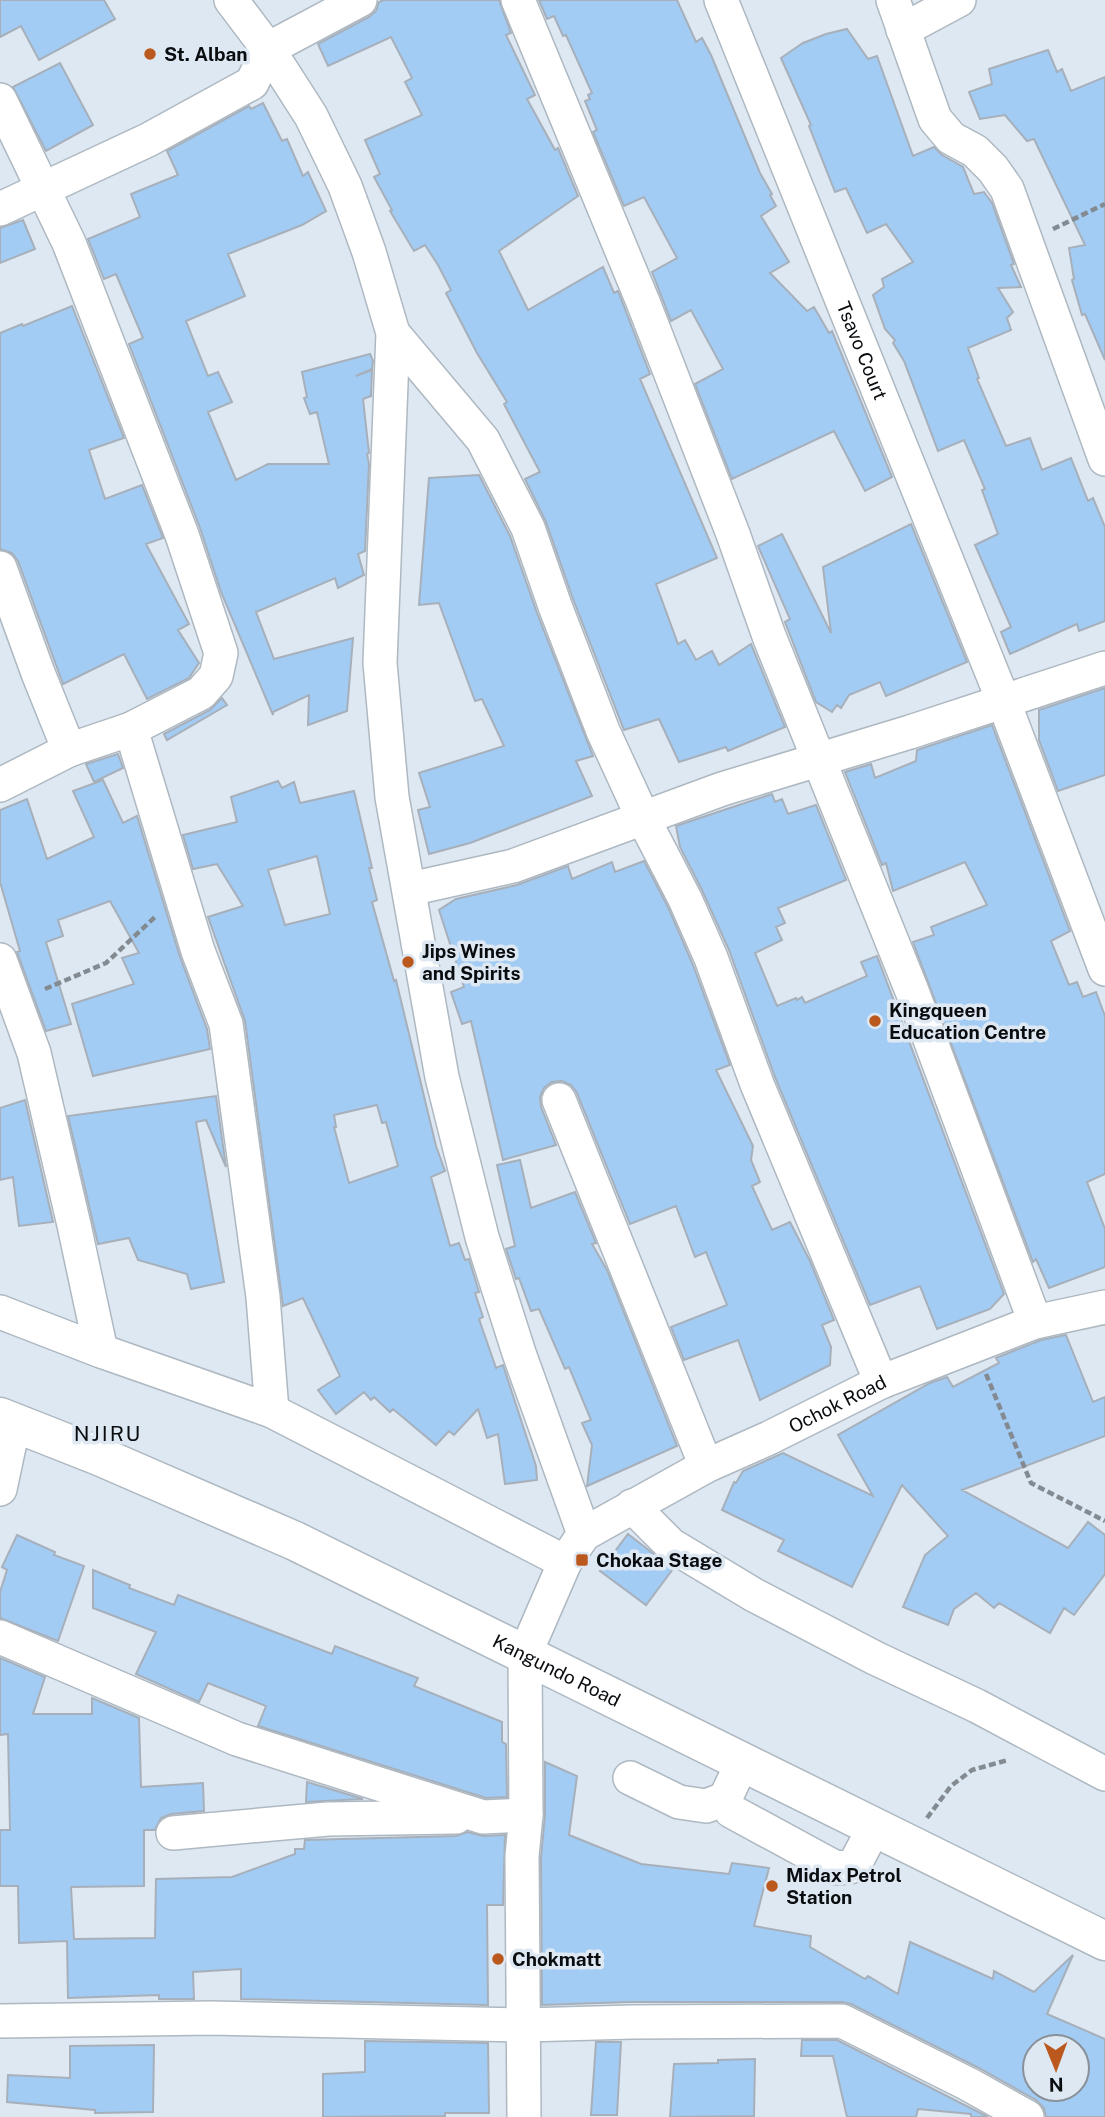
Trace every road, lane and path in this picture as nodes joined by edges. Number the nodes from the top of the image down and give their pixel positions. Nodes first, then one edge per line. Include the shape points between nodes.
1 (231, 0) edge
2 (360, 0) edge
3 (517, 0) edge
4 (721, 0) edge
5 (959, 0) edge
6 (898, 15) edge
7 (268, 49) junction
8 (0, 100) edge
9 (43, 190) junction
10 (0, 209) edge
11 (393, 333) junction
12 (1105, 459) edge
13 (0, 568) edge
14 (1105, 668) edge
15 (1003, 700) junction
16 (131, 729) junction
17 (69, 750) junction
18 (817, 760) junction
19 (0, 785) edge
20 (643, 818) junction
21 (410, 889) junction
22 (160, 912) dead end
23 (0, 960) edge
24 (1105, 969) edge
25 (42, 991) dead end
26 (559, 1100) dead end
27 (1105, 1307) edge
28 (0, 1312) edge
29 (1035, 1322) junction
30 (975, 1347) junction
31 (101, 1351) junction
32 (881, 1382) junction
33 (272, 1411) junction
34 (7, 1420) edge
35 (706, 1466) junction
36 (0, 1489) edge
37 (632, 1506) junction
38 (1105, 1521) edge
39 (584, 1534) junction
40 (565, 1562) junction
41 (0, 1637) edge
42 (525, 1654) junction
43 (1054, 1748) junction
44 (743, 1761) junction
45 (1105, 1774) edge
46 (629, 1778) dead end
47 (725, 1799) junction
48 (526, 1815) junction
49 (483, 1817) junction
50 (875, 1826) junction
51 (173, 1833) dead end
52 (908, 1843) junction
53 (1105, 1941) edge
54 (0, 2021) edge
55 (524, 2025) junction
56 (524, 2117) edge
57 (1027, 2117) edge

1 - 7 street
2 - 7 street
3 - 18 street via 643,302
4 - 15 street, Tsavo Court
5 - 6 street
6 - 12 street via 935,119 951,138 975,151 1007,189
7 - 9 street via 252,83
7 - 11 street via 311,116 345,186
8 - 9 street
9 - 10 street
9 - 16 street via 69,243 182,535 221,653 216,676 201,693
11 - 20 street via 483,440 504,477
11 - 21 street via 380,663 392,797
13 - 17 street
14 - 15 street
15 - 18 street
15 - 24 street, Tsavo Court
16 - 17 street
16 - 33 street via 198,951 226,1024 263,1297
17 - 19 street
18 - 20 street
18 - 29 street via 912,991
20 - 21 street via 513,866
20 - 32 street via 711,958 757,1084
21 - 39 street via 442,1077 482,1237
22 - 25 path via 106,963
23 - 31 street via 34,1053
26 - 35 street
27 - 29 street, Ochok Road
28 - 31 street
29 - 30 street, Ochok Road
30 - 32 street, Ochok Road
30 - 38 path via 1031,1483
31 - 33 street
32 - 35 street, Ochok Road
33 - 40 street
34 - 36 street
34 - 42 highway, Kangundo Road via 295,1541
35 - 37 street, Ochok Road
37 - 39 street, Ochok Road
37 - 43 street via 671,1545 754,1595
39 - 40 street
40 - 42 street
41 - 49 street via 237,1739
42 - 44 highway, Kangundo Road
42 - 48 street
43 - 45 street
43 - 52 path via 972,1770 951,1786
44 - 47 street
44 - 50 highway, Kangundo Road
46 - 47 street via 679,1802 706,1806
47 - 50 street via 740,1817 836,1868 856,1862
48 - 49 street
48 - 55 street via 522,1856
49 - 51 street via 328,1819
50 - 52 highway, Kangundo Road
52 - 53 highway, Kangundo Road
54 - 55 street via 211,2018
55 - 56 street
55 - 57 street via 842,2021

